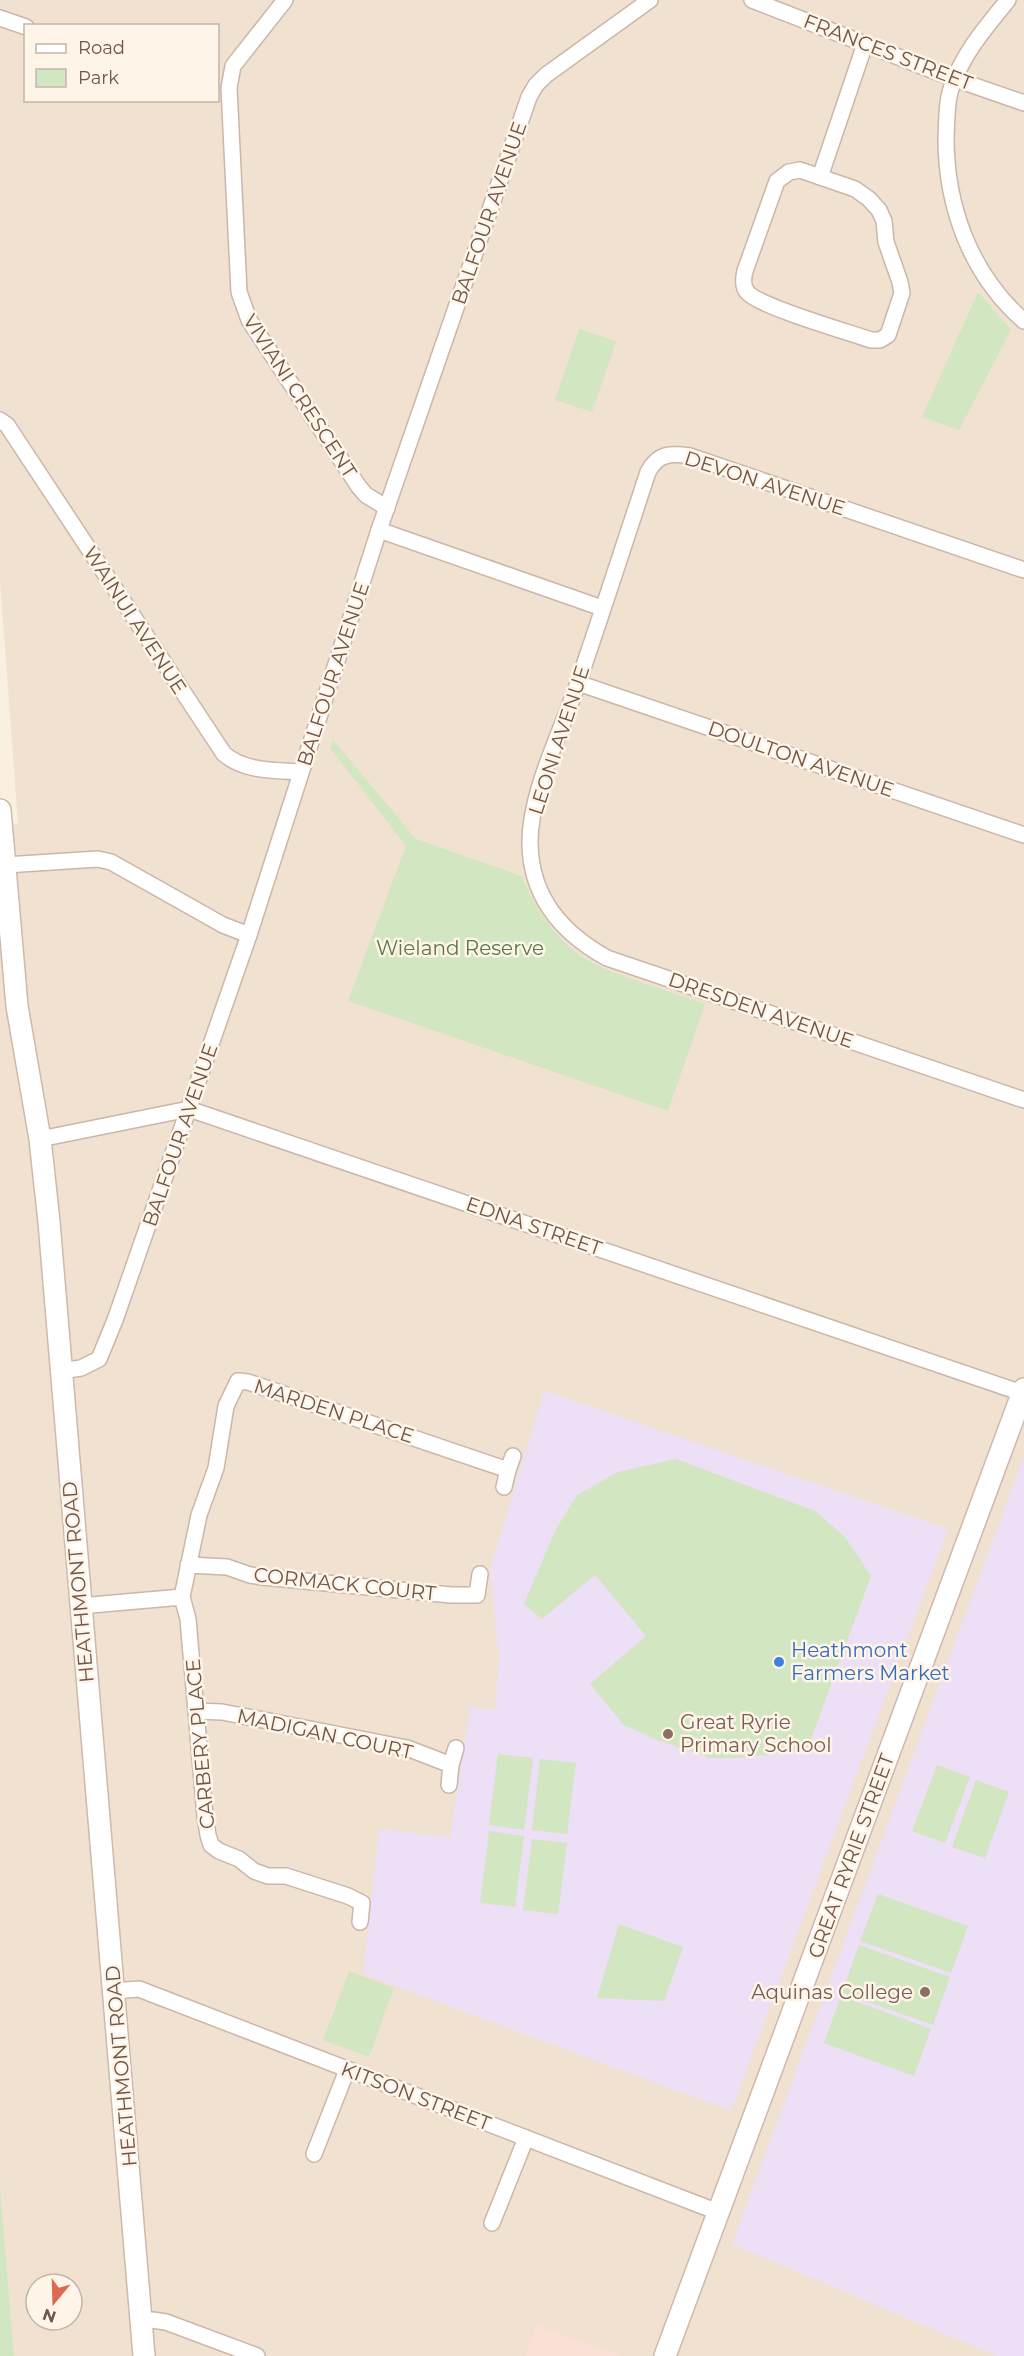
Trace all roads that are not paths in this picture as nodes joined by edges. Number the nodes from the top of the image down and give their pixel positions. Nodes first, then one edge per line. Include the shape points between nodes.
1 (285, 0) edge
2 (650, 0) edge
3 (753, 0) edge
4 (1008, 0) edge
5 (0, 18) edge
6 (24, 26) edge
7 (865, 44) junction
8 (955, 79) junction
9 (223, 88) edge
10 (1024, 102) edge
11 (820, 177) junction
12 (1024, 321) edge
13 (0, 420) edge
14 (387, 508) junction
15 (380, 530) junction
16 (1024, 570) edge
17 (602, 608) junction
18 (578, 683) junction
19 (301, 772) junction
20 (0, 810) edge
21 (1024, 835) edge
22 (5, 865) junction
23 (535, 874) joint
24 (249, 935) junction
25 (1024, 1100) edge
26 (189, 1109) junction
27 (40, 1139) junction
28 (61, 1371) junction
29 (1023, 1391) edge
30 (504, 1487) dead end
31 (188, 1565) junction
32 (480, 1574) dead end
33 (182, 1597) junction
34 (80, 1606) junction
35 (196, 1711) junction
36 (456, 1748) dead end
37 (451, 1765) junction
38 (449, 1785) dead end
39 (360, 1922) dead end
40 (114, 1991) junction
41 (346, 2070) junction
42 (526, 2138) junction
43 (314, 2154) dead end
44 (718, 2212) junction
45 (492, 2223) dead end
46 (142, 2321) junction
47 (144, 2356) edge
48 (257, 2356) edge
49 (665, 2356) edge

1 - 9 street, VIVIANI CRESCENT via 233,66
2 - 14 street, BALFOUR AVENUE via 546,75 532,91
3 - 7 street, FRANCES STREET
4 - 8 street via 972,47
5 - 6 street
7 - 8 street, FRANCES STREET
7 - 11 street
8 - 10 street, FRANCES STREET
8 - 12 street via 947,108 946,150 955,212 981,270
9 - 14 street, VIVIANI CRESCENT via 242,307 359,487
11 - 11 street via 866,196 884,221 885,242 902,292 888,334 880,340 766,304 744,287 745,271 777,181 794,170
13 - 19 street, WAINUI AVENUE via 7,425 224,754 249,767
14 - 15 street, BALFOUR AVENUE
15 - 17 street
15 - 19 street, BALFOUR AVENUE
16 - 17 street, DEVON AVENUE via 675,454 658,458 648,472
17 - 18 street, LEONI AVENUE
18 - 21 street, DOULTON AVENUE
18 - 23 street, LEONI AVENUE via 536,802 530,844
19 - 24 street, BALFOUR AVENUE
20 - 22 street, HEATHMONT ROAD
22 - 24 street via 98,859 111,862 223,925
22 - 27 street, HEATHMONT ROAD via 18,1015
23 - 25 street, DRESDEN AVENUE via 553,915 572,935 607,958
24 - 26 street, BALFOUR AVENUE
26 - 27 street
26 - 28 street, BALFOUR AVENUE via 99,1359 81,1368
26 - 29 street, EDNA STREET
27 - 28 street, HEATHMONT ROAD
28 - 34 street, HEATHMONT ROAD
29 - 44 street, GREAT RYRIE STREET
30 - 31 street, MARDEN PLACE via 511,1463 238,1381 226,1406 216,1468 199,1515
31 - 32 street, CORMACK COURT via 227,1567 263,1577 451,1595 477,1595
31 - 33 street
33 - 34 street
33 - 35 street, CARBERY PLACE via 188,1619
34 - 40 street, HEATHMONT ROAD
35 - 37 street, MADIGAN COURT via 222,1712 407,1748
35 - 39 street, CARBERY PLACE via 211,1845 254,1871 286,1876 362,1902
36 - 37 street
37 - 38 street
40 - 41 street, KITSON STREET via 139,1989
40 - 46 street, HEATHMONT ROAD
41 - 42 street, KITSON STREET
41 - 43 street
42 - 44 street, KITSON STREET
42 - 45 street
44 - 49 street, GREAT RYRIE STREET
46 - 47 street, HEATHMONT ROAD
46 - 48 street via 166,2322

